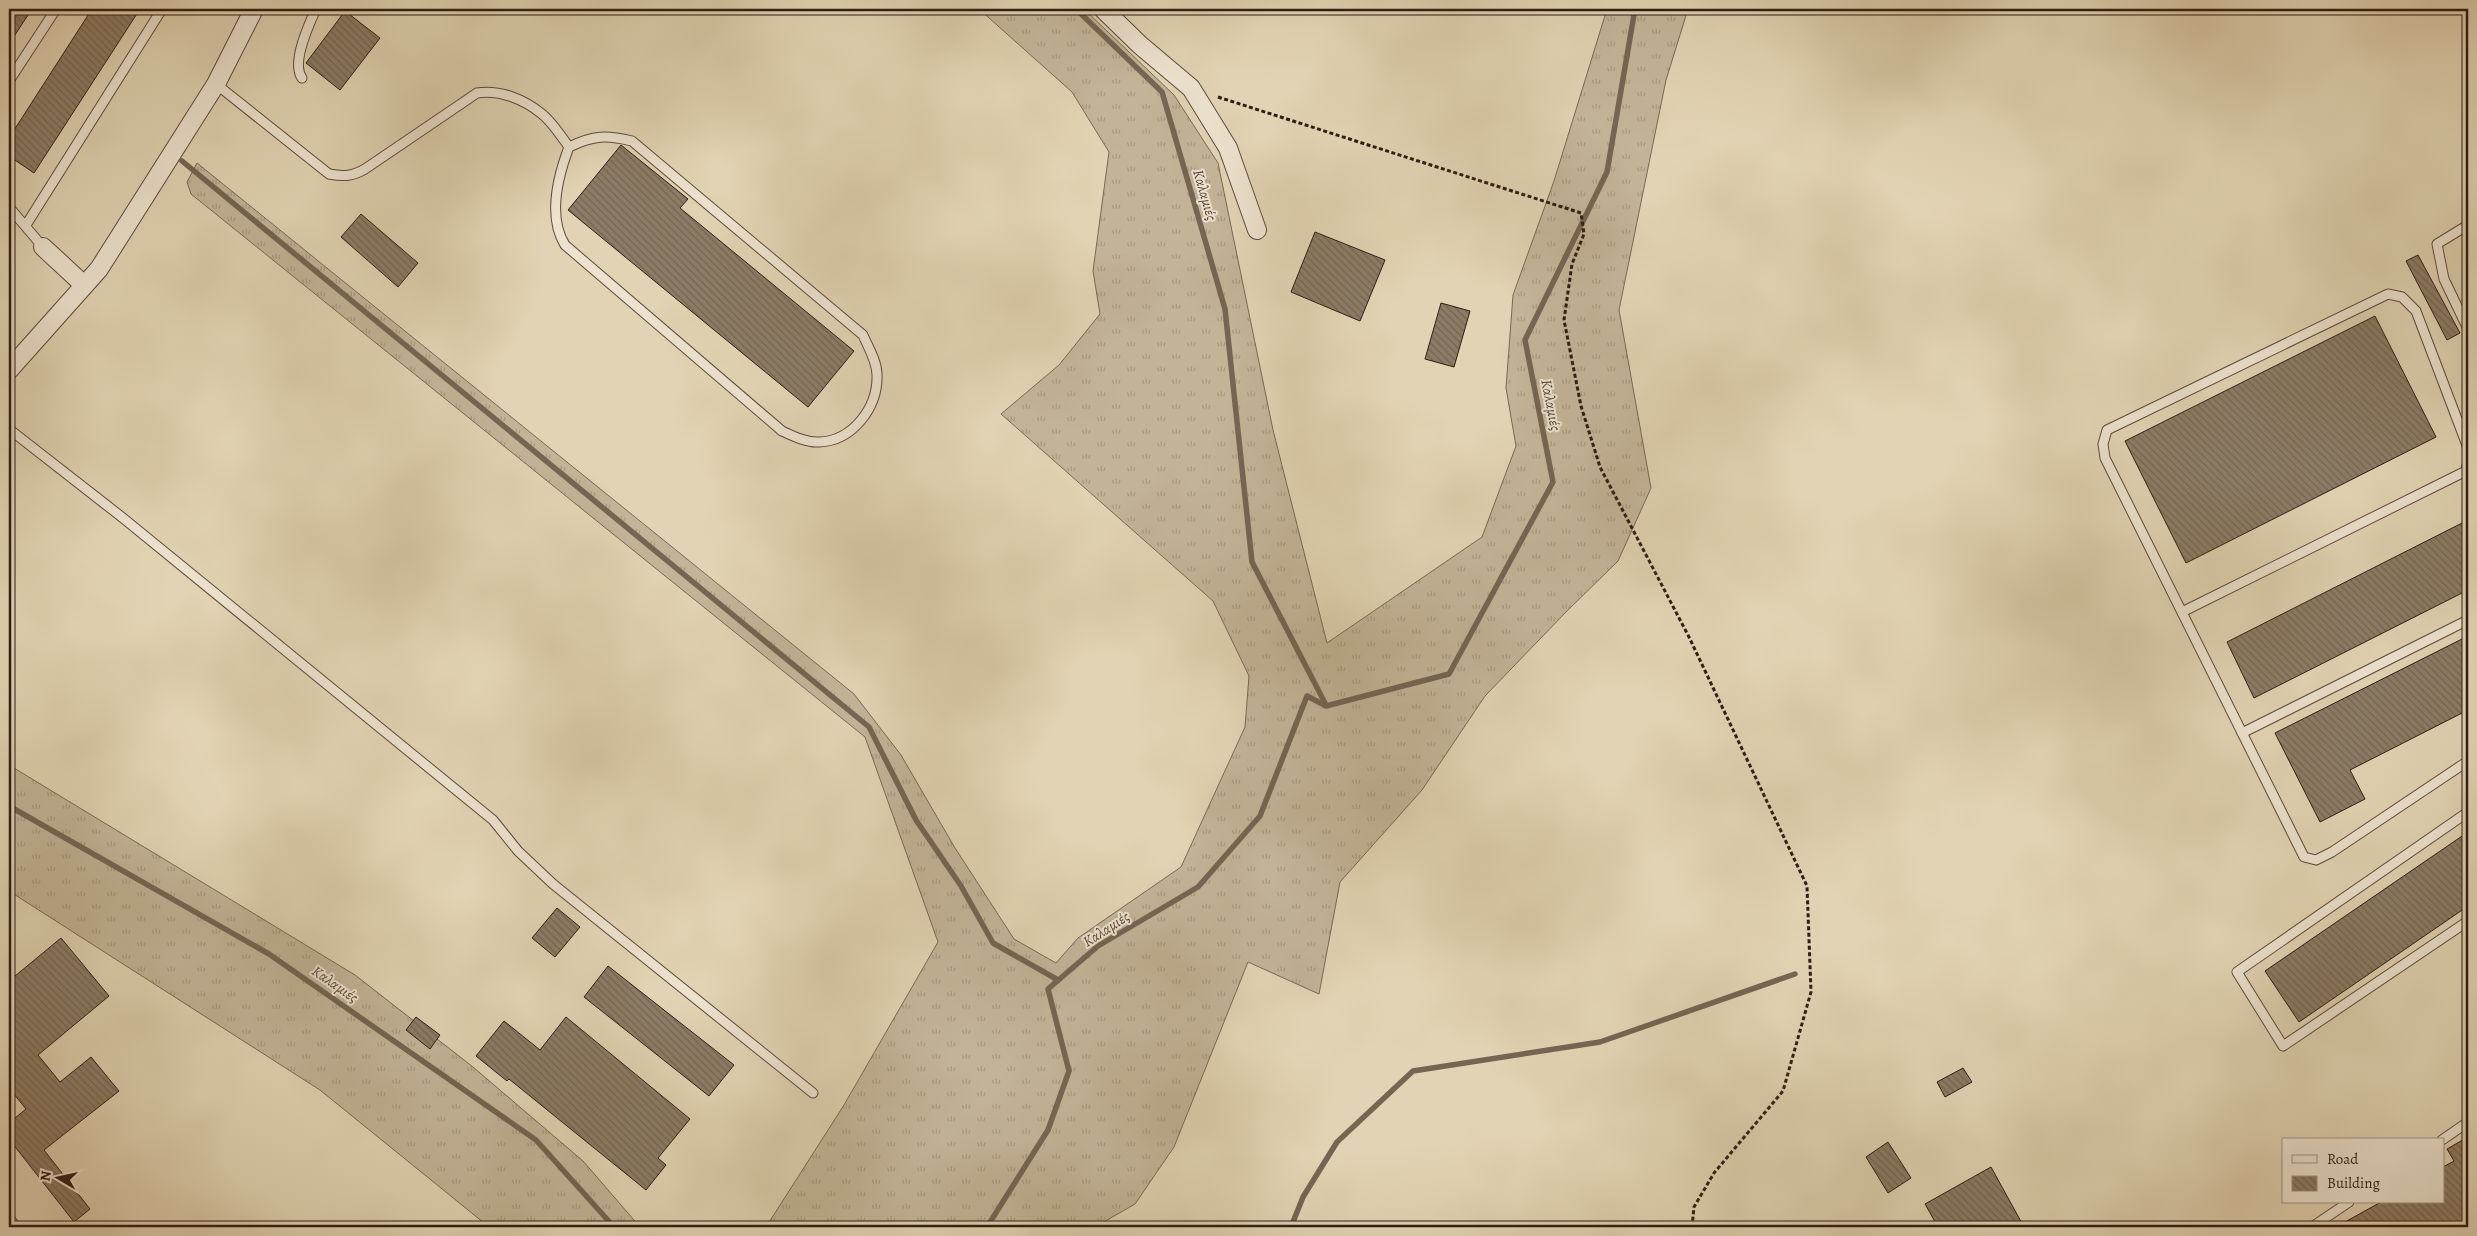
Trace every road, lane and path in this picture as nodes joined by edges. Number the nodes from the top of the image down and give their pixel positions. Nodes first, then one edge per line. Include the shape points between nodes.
1 (56, 9) edge
2 (162, 9) edge
3 (254, 9) edge
4 (316, 9) edge
5 (1103, 9) edge
6 (302, 78) dead end
7 (9, 81) edge
8 (216, 84) junction
9 (1191, 88) junction
10 (569, 147) junction
11 (9, 207) edge
12 (26, 225) junction
13 (2468, 225) edge
14 (1257, 230) dead end
15 (43, 247) joint
16 (84, 285) junction
17 (2468, 329) edge
18 (9, 370) edge
19 (9, 429) edge
20 (2468, 448) edge
21 (2468, 460) edge
22 (2182, 612) junction
23 (2468, 620) edge
24 (2242, 733) junction
25 (2468, 761) edge
26 (2468, 812) edge
27 (2468, 921) edge
28 (813, 1093) dead end
29 (2468, 1122) edge
30 (2444, 1139) edge
31 (2346, 1204) edge
32 (9, 1218) edge
33 (16, 1227) edge
34 (1692, 1227) edge
35 (2312, 1227) edge

1 - 7 lane
2 - 12 lane
3 - 8 street
4 - 6 lane via 299,60
5 - 9 street
8 - 10 lane via 329,174 340,176 354,176 478,93 487,91 518,99 543,114
8 - 16 street via 104,261
9 - 14 street via 1228,148
9 - 34 path via 1580,213 1584,234 1572,264 1564,320 1581,406 1600,467 1689,637 1807,886 1811,992 1783,1091 1714,1173 1694,1207
10 - 10 lane via 590,137 632,140 862,335 874,359 877,375 873,399 854,429 835,439 818,442 782,431 565,245 558,228 556,200 559,173
11 - 12 lane
12 - 15 lane
13 - 17 lane via 2437,244 2444,279
15 - 16 street
16 - 18 street
19 - 28 lane via 493,820 518,851 553,884
20 - 22 lane via 2416,311 2402,297 2388,294 2107,430 2104,458
21 - 22 lane via 2466,471
22 - 24 lane
23 - 24 lane
24 - 25 lane via 2304,857 2316,860
26 - 27 lane via 2237,972 2283,1046
29 - 30 lane
31 - 35 lane
32 - 33 lane

